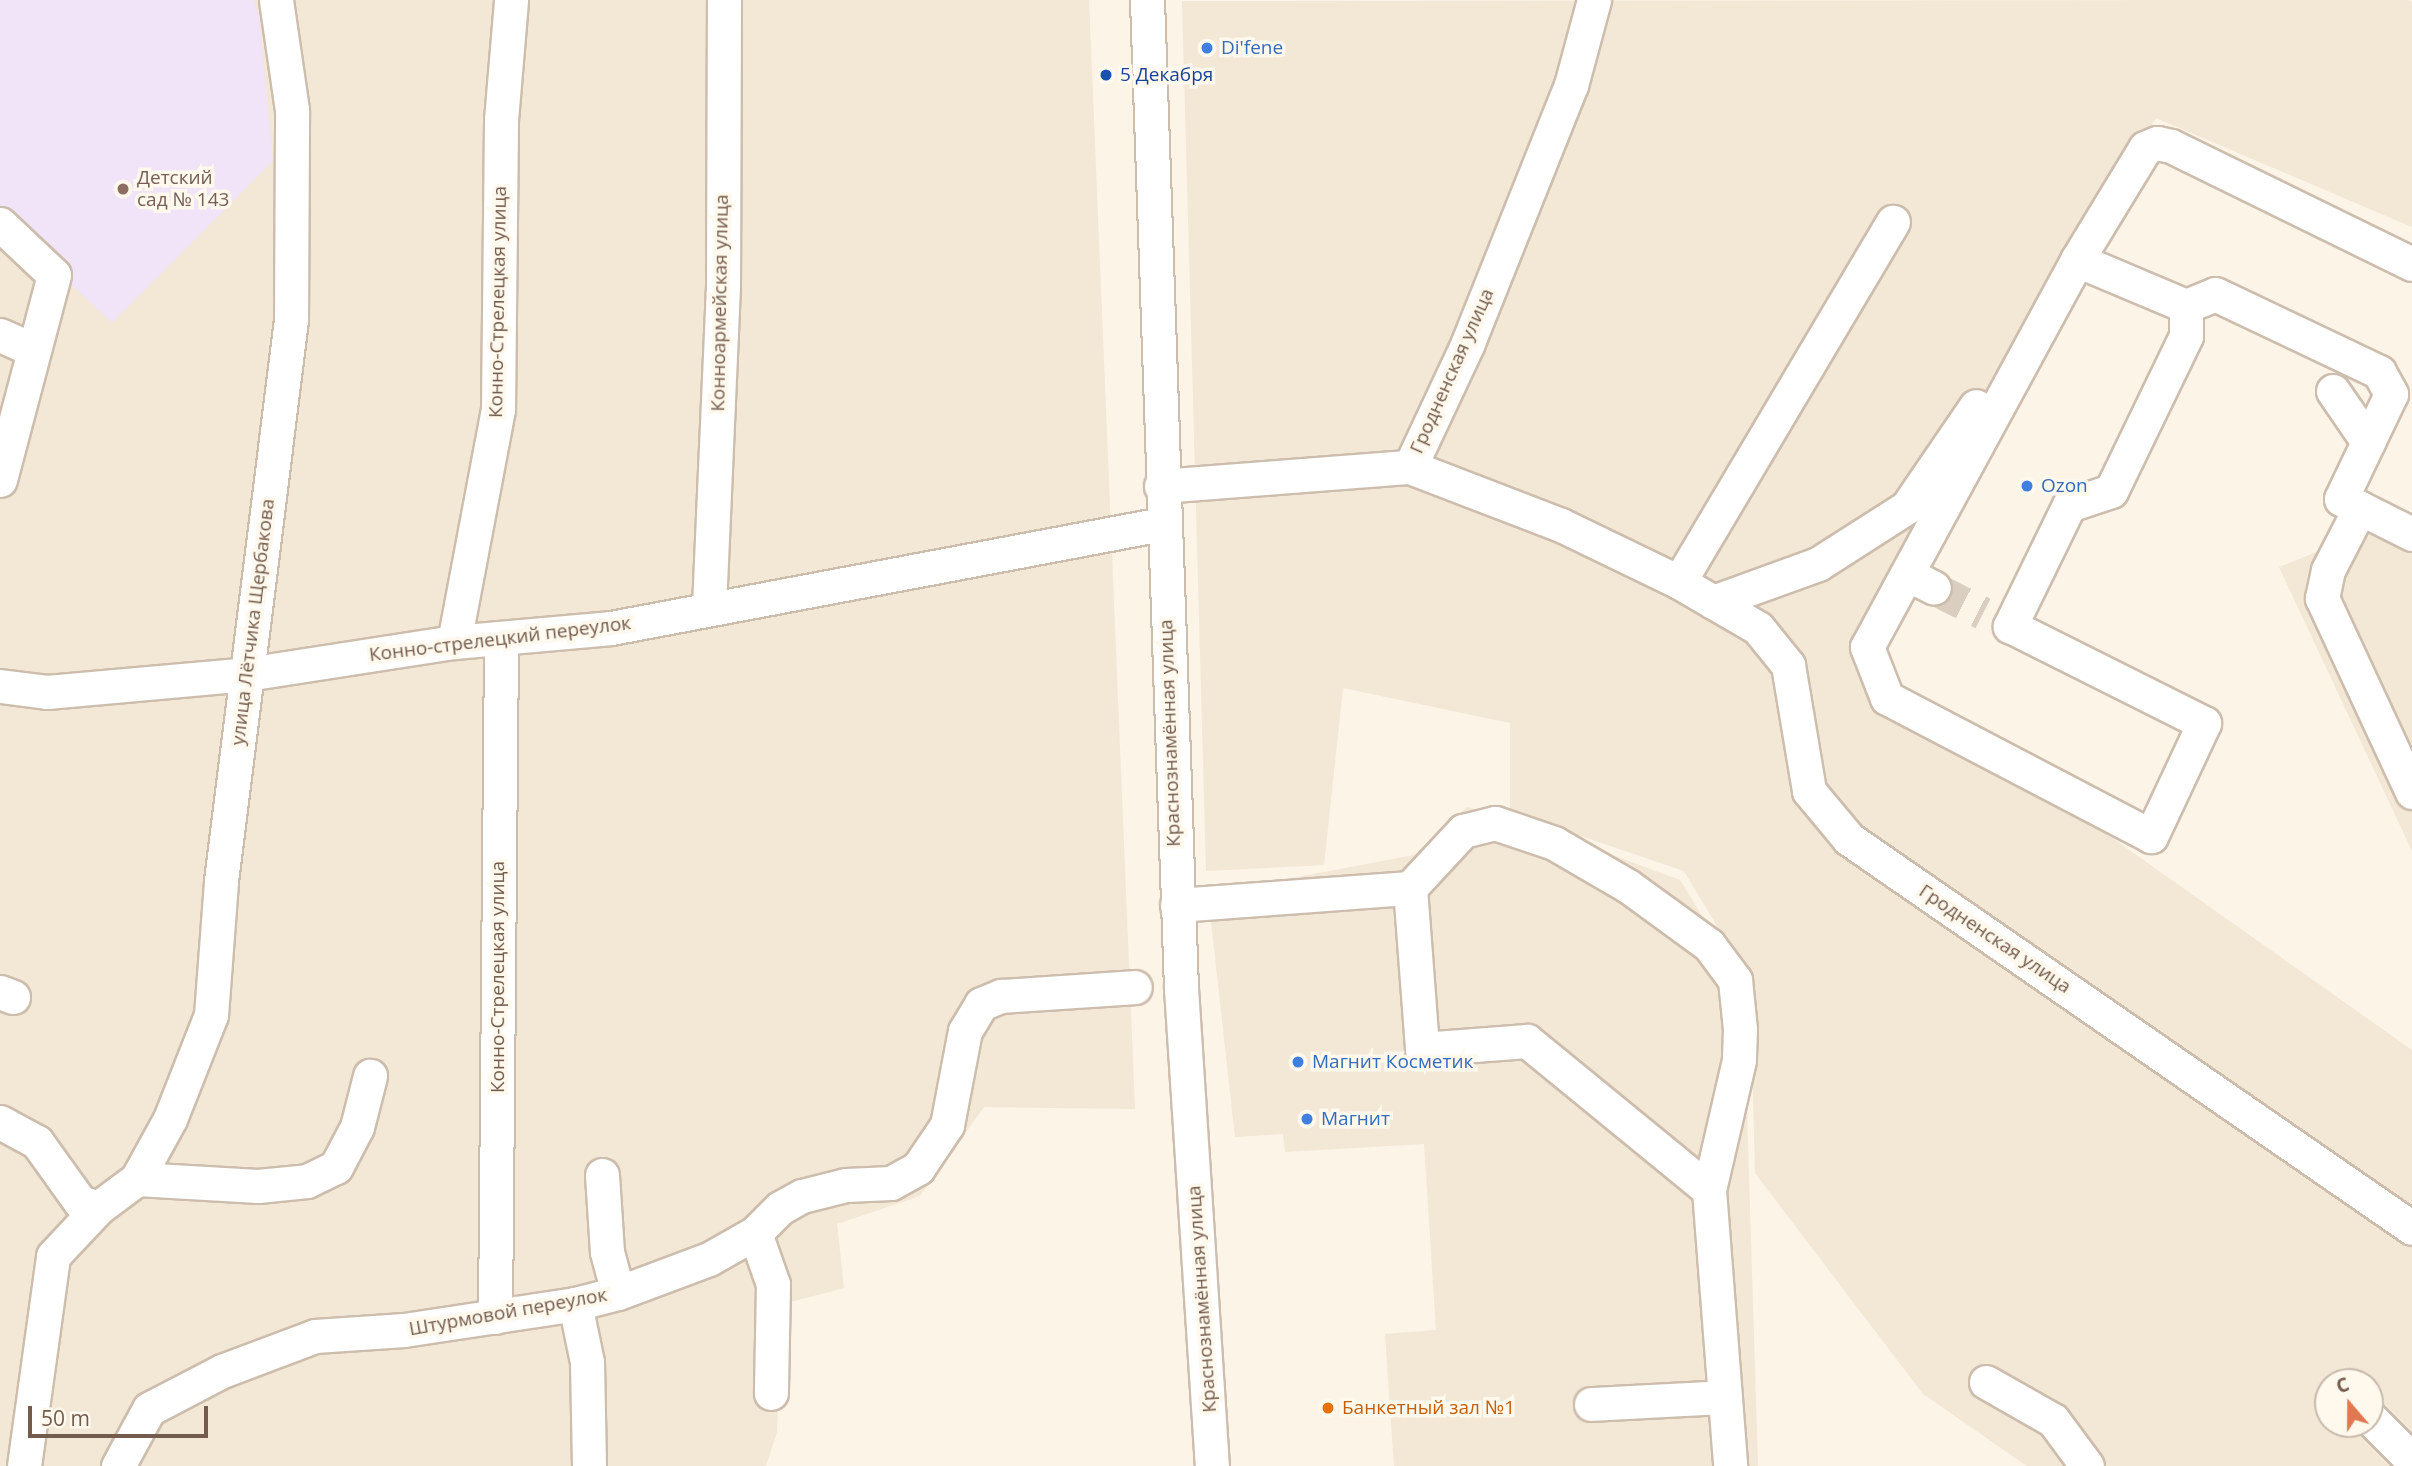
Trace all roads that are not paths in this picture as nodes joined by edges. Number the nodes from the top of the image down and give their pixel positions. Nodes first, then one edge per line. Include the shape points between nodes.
1 (276, 0) edge
2 (511, 0) edge
3 (724, 0) edge
4 (1147, 0) edge
5 (1594, 0) edge
6 (1893, 222) dead end
7 (0, 225) edge
8 (2077, 260) junction
9 (2412, 264) edge
10 (2186, 306) junction
11 (0, 335) edge
12 (32, 349) junction
13 (2333, 391) dead end
14 (2368, 442) junction
15 (1410, 467) junction
16 (0, 480) edge
17 (1161, 486) junction
18 (2360, 508) junction
19 (1161, 524) junction
20 (2412, 534) edge
21 (1679, 582) junction
22 (1713, 602) junction
23 (709, 607) junction
24 (501, 638) junction
25 (454, 642) junction
26 (247, 674) junction
27 (0, 686) edge
28 (2412, 792) edge
29 (1410, 888) junction
30 (1177, 905) junction
31 (1135, 987) dead end
32 (370, 1076) dead end
33 (0, 1122) edge
34 (602, 1175) dead end
35 (137, 1179) junction
36 (1709, 1190) junction
37 (98, 1209) junction
38 (2412, 1228) edge
39 (755, 1233) junction
40 (618, 1293) junction
41 (575, 1304) junction
42 (495, 1317) junction
43 (1986, 1382) dead end
44 (771, 1393) dead end
45 (1725, 1397) junction
46 (1591, 1404) dead end
47 (2384, 1433) edge
48 (2412, 1460) edge
49 (24, 1466) edge
50 (118, 1466) edge
51 (589, 1466) edge
52 (1212, 1466) edge
53 (1730, 1466) edge
54 (2087, 1466) edge

1 - 26 street, улица Лётчика Щербакова via 292,110 291,320
2 - 25 street, Конно-Стрелецкая улица via 501,120 498,410
3 - 23 street, Конноармейская улица via 723,285
4 - 17 street, Краснознамённая улица
5 - 15 street, Гродненская улица via 1571,85 1468,343
6 - 21 street
7 - 12 street via 54,275
8 - 9 street via 2134,163 2145,148 2157,143
8 - 10 street
8 - 10 street via 1920,581 1867,647 1887,698 2151,836 2204,723 1996,619 2069,505 2111,491 2186,335
8 - 22 street via 1907,508 1818,564
10 - 14 street via 2215,294 2379,372 2391,394
11 - 12 street
12 - 16 street
13 - 14 street
14 - 18 street via 2342,499
15 - 17 street
15 - 21 street, Гродненская улица via 1561,525
17 - 19 street, Краснознамённая улица
18 - 20 street
18 - 28 street via 2328,570 2322,598
19 - 23 street, Конно-стрелецкий переулок
19 - 30 street, Краснознамённая улица
21 - 22 street, Гродненская улица
22 - 38 street, Гродненская улица via 1758,628 1788,664 1809,791 1849,839
23 - 24 street, Конно-стрелецкий переулок via 611,628
24 - 25 street, Конно-стрелецкий переулок
24 - 42 street, Конно-Стрелецкая улица
25 - 26 street, Конно-стрелецкий переулок
26 - 27 street, Конно-стрелецкий переулок via 47,692
26 - 35 street, улица Лётчика Щербакова via 211,1014 170,1119
29 - 30 street
29 - 36 street via 1422,1049 1527,1041
29 - 36 street via 1463,831 1495,823 1554,843 1628,886 1709,945 1735,980 1740,1029 1739,1060
30 - 52 street, Краснознамённая улица
31 - 39 street, Штурмовой переулок via 1001,996 981,1004 965,1031 947,1125 918,1168 891,1183 846,1185 802,1196 780,1208
32 - 35 street via 357,1128 336,1167 307,1181 258,1186
33 - 37 street via 37,1142 80,1202
34 - 40 street via 607,1252
35 - 37 street, улица Лётчика Щербакова
36 - 45 street
37 - 49 street, улица Лётчика Щербакова via 53,1256
39 - 40 street, Штурмовой переулок via 709,1259
39 - 44 street via 773,1284
40 - 41 street, Штурмовой переулок
41 - 42 street, Штурмовой переулок
41 - 51 street via 587,1362
42 - 50 street, Штурмовой переулок via 315,1336 222,1371 149,1409
43 - 54 street via 2053,1420
45 - 46 street
45 - 53 street
47 - 48 street

